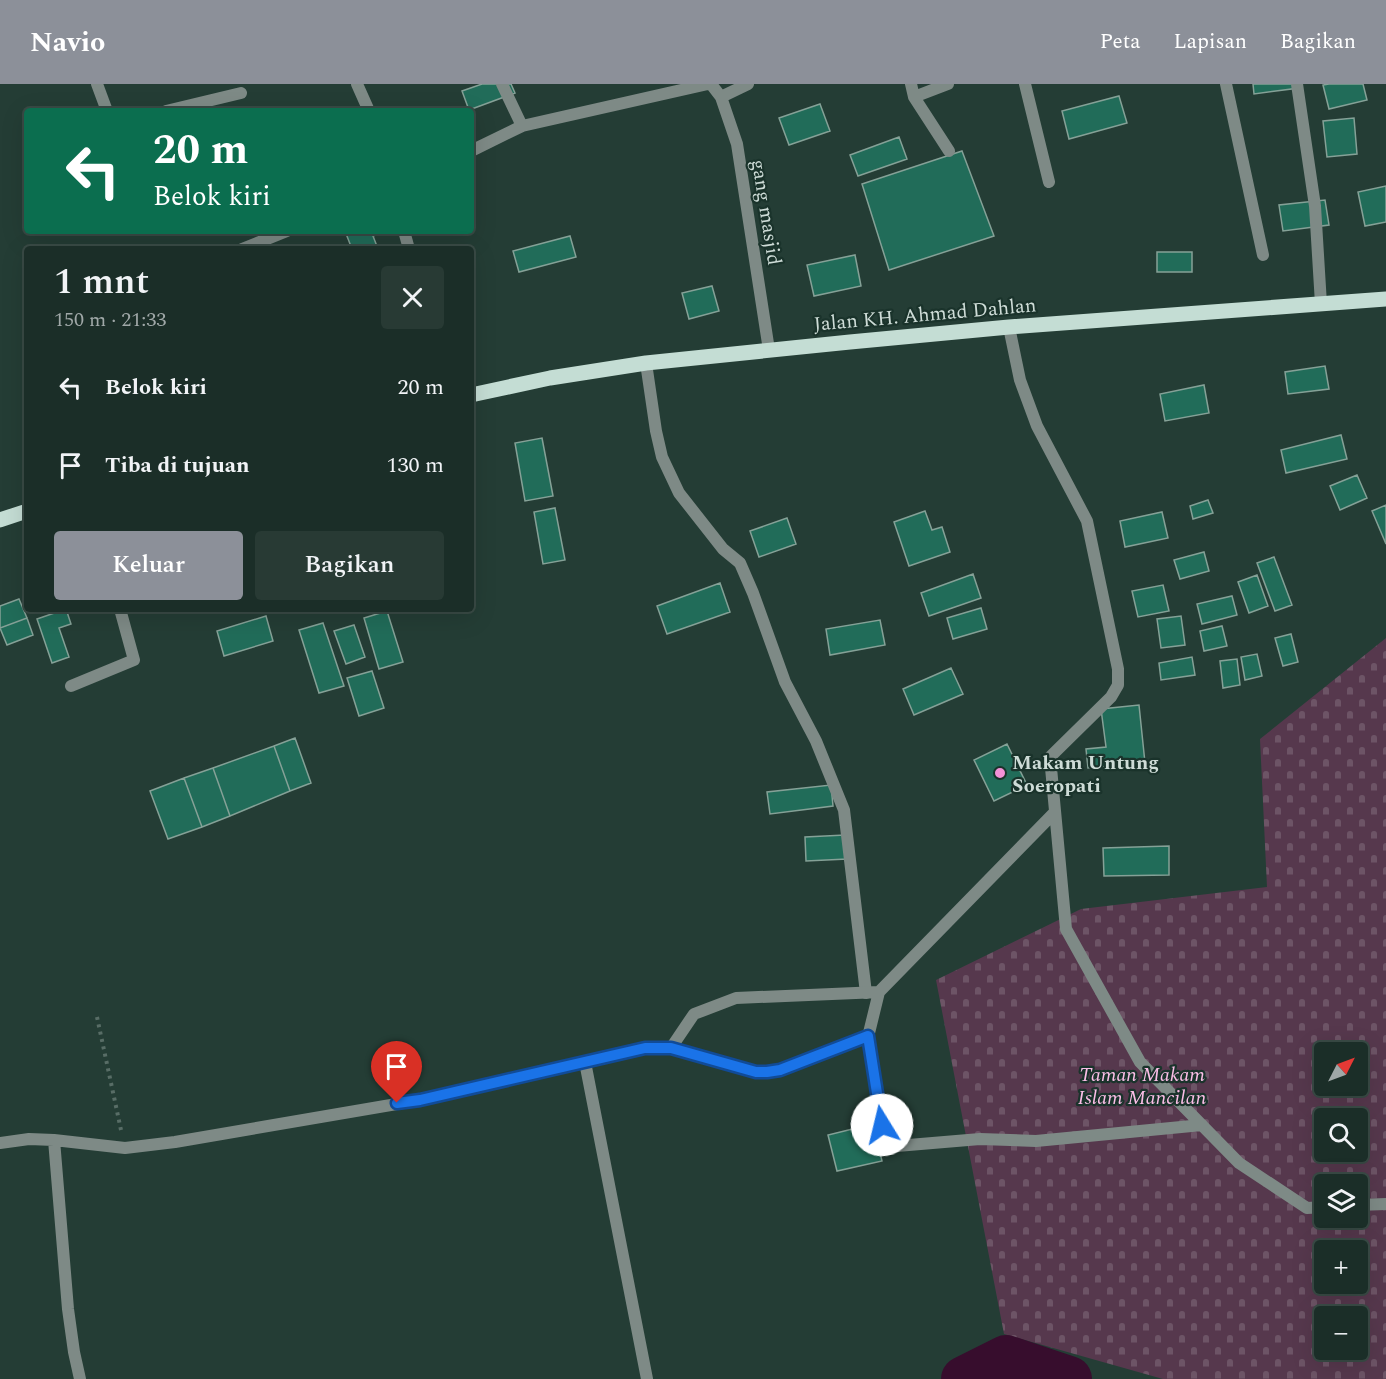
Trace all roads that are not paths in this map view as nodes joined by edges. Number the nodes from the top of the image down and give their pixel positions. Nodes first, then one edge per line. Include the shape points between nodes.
1 (97, 84) edge
2 (357, 84) edge
3 (502, 84) edge
4 (710, 84) edge
5 (748, 84) edge
6 (911, 84) edge
7 (948, 84) edge
8 (1025, 84) edge
9 (1226, 84) edge
10 (1297, 84) edge
11 (241, 93) dead end
12 (721, 97) junction
13 (915, 97) junction
14 (106, 108) edge
15 (178, 108) edge
16 (368, 108) edge
17 (522, 126) junction
18 (474, 150) edge
19 (949, 151) dead end
20 (1049, 182) dead end
21 (280, 234) edge
22 (250, 246) edge
23 (1263, 255) dead end
24 (1386, 299) edge
25 (1321, 304) junction
26 (1009, 327) junction
27 (769, 350) junction
28 (646, 363) junction
29 (474, 394) edge
30 (24, 512) edge
31 (0, 520) edge
32 (121, 612) edge
33 (71, 686) dead end
34 (1055, 812) junction
35 (873, 992) junction
36 (868, 1036) junction
37 (671, 1048) junction
38 (585, 1062) junction
39 (1202, 1125) junction
40 (54, 1140) junction
41 (0, 1143) edge
42 (1386, 1204) edge
43 (1368, 1205) edge
44 (1314, 1208) edge
45 (80, 1379) edge
46 (647, 1379) edge

1 - 14 street
2 - 16 street
3 - 17 street
4 - 12 street, gang masjid
4 - 17 street
5 - 12 street
6 - 13 street
7 - 13 street
8 - 20 street
9 - 23 street
10 - 25 street via 1315,206
11 - 15 street
12 - 27 street, gang masjid via 737,144
13 - 19 street
17 - 18 street
21 - 22 street
24 - 25 main road, Jalan KH. Ahmad Dahlan
25 - 26 main road, Jalan KH. Ahmad Dahlan
26 - 27 main road, Jalan KH. Ahmad Dahlan
26 - 34 street via 1020,380 1037,426 1087,521 1118,669 1118,685 1111,697 1050,757
27 - 28 main road, Jalan KH. Ahmad Dahlan
28 - 29 main road, Jalan KH. Ahmad Dahlan
28 - 35 street via 662,457 679,493 723,549 740,563 785,682 816,741 844,810
30 - 31 main road
32 - 33 street via 134,660
34 - 35 street
34 - 39 street via 1066,929 1140,1062
35 - 36 street
35 - 37 street via 736,998 694,1014
36 - 37 street via 767,1072
36 - 39 street via 885,1147 980,1139 1036,1142
37 - 38 street via 645,1048
38 - 40 street via 420,1100 175,1142 125,1148
38 - 46 street
39 - 44 street via 1239,1163 1307,1208
40 - 41 street
40 - 45 street via 68,1309
42 - 43 street

